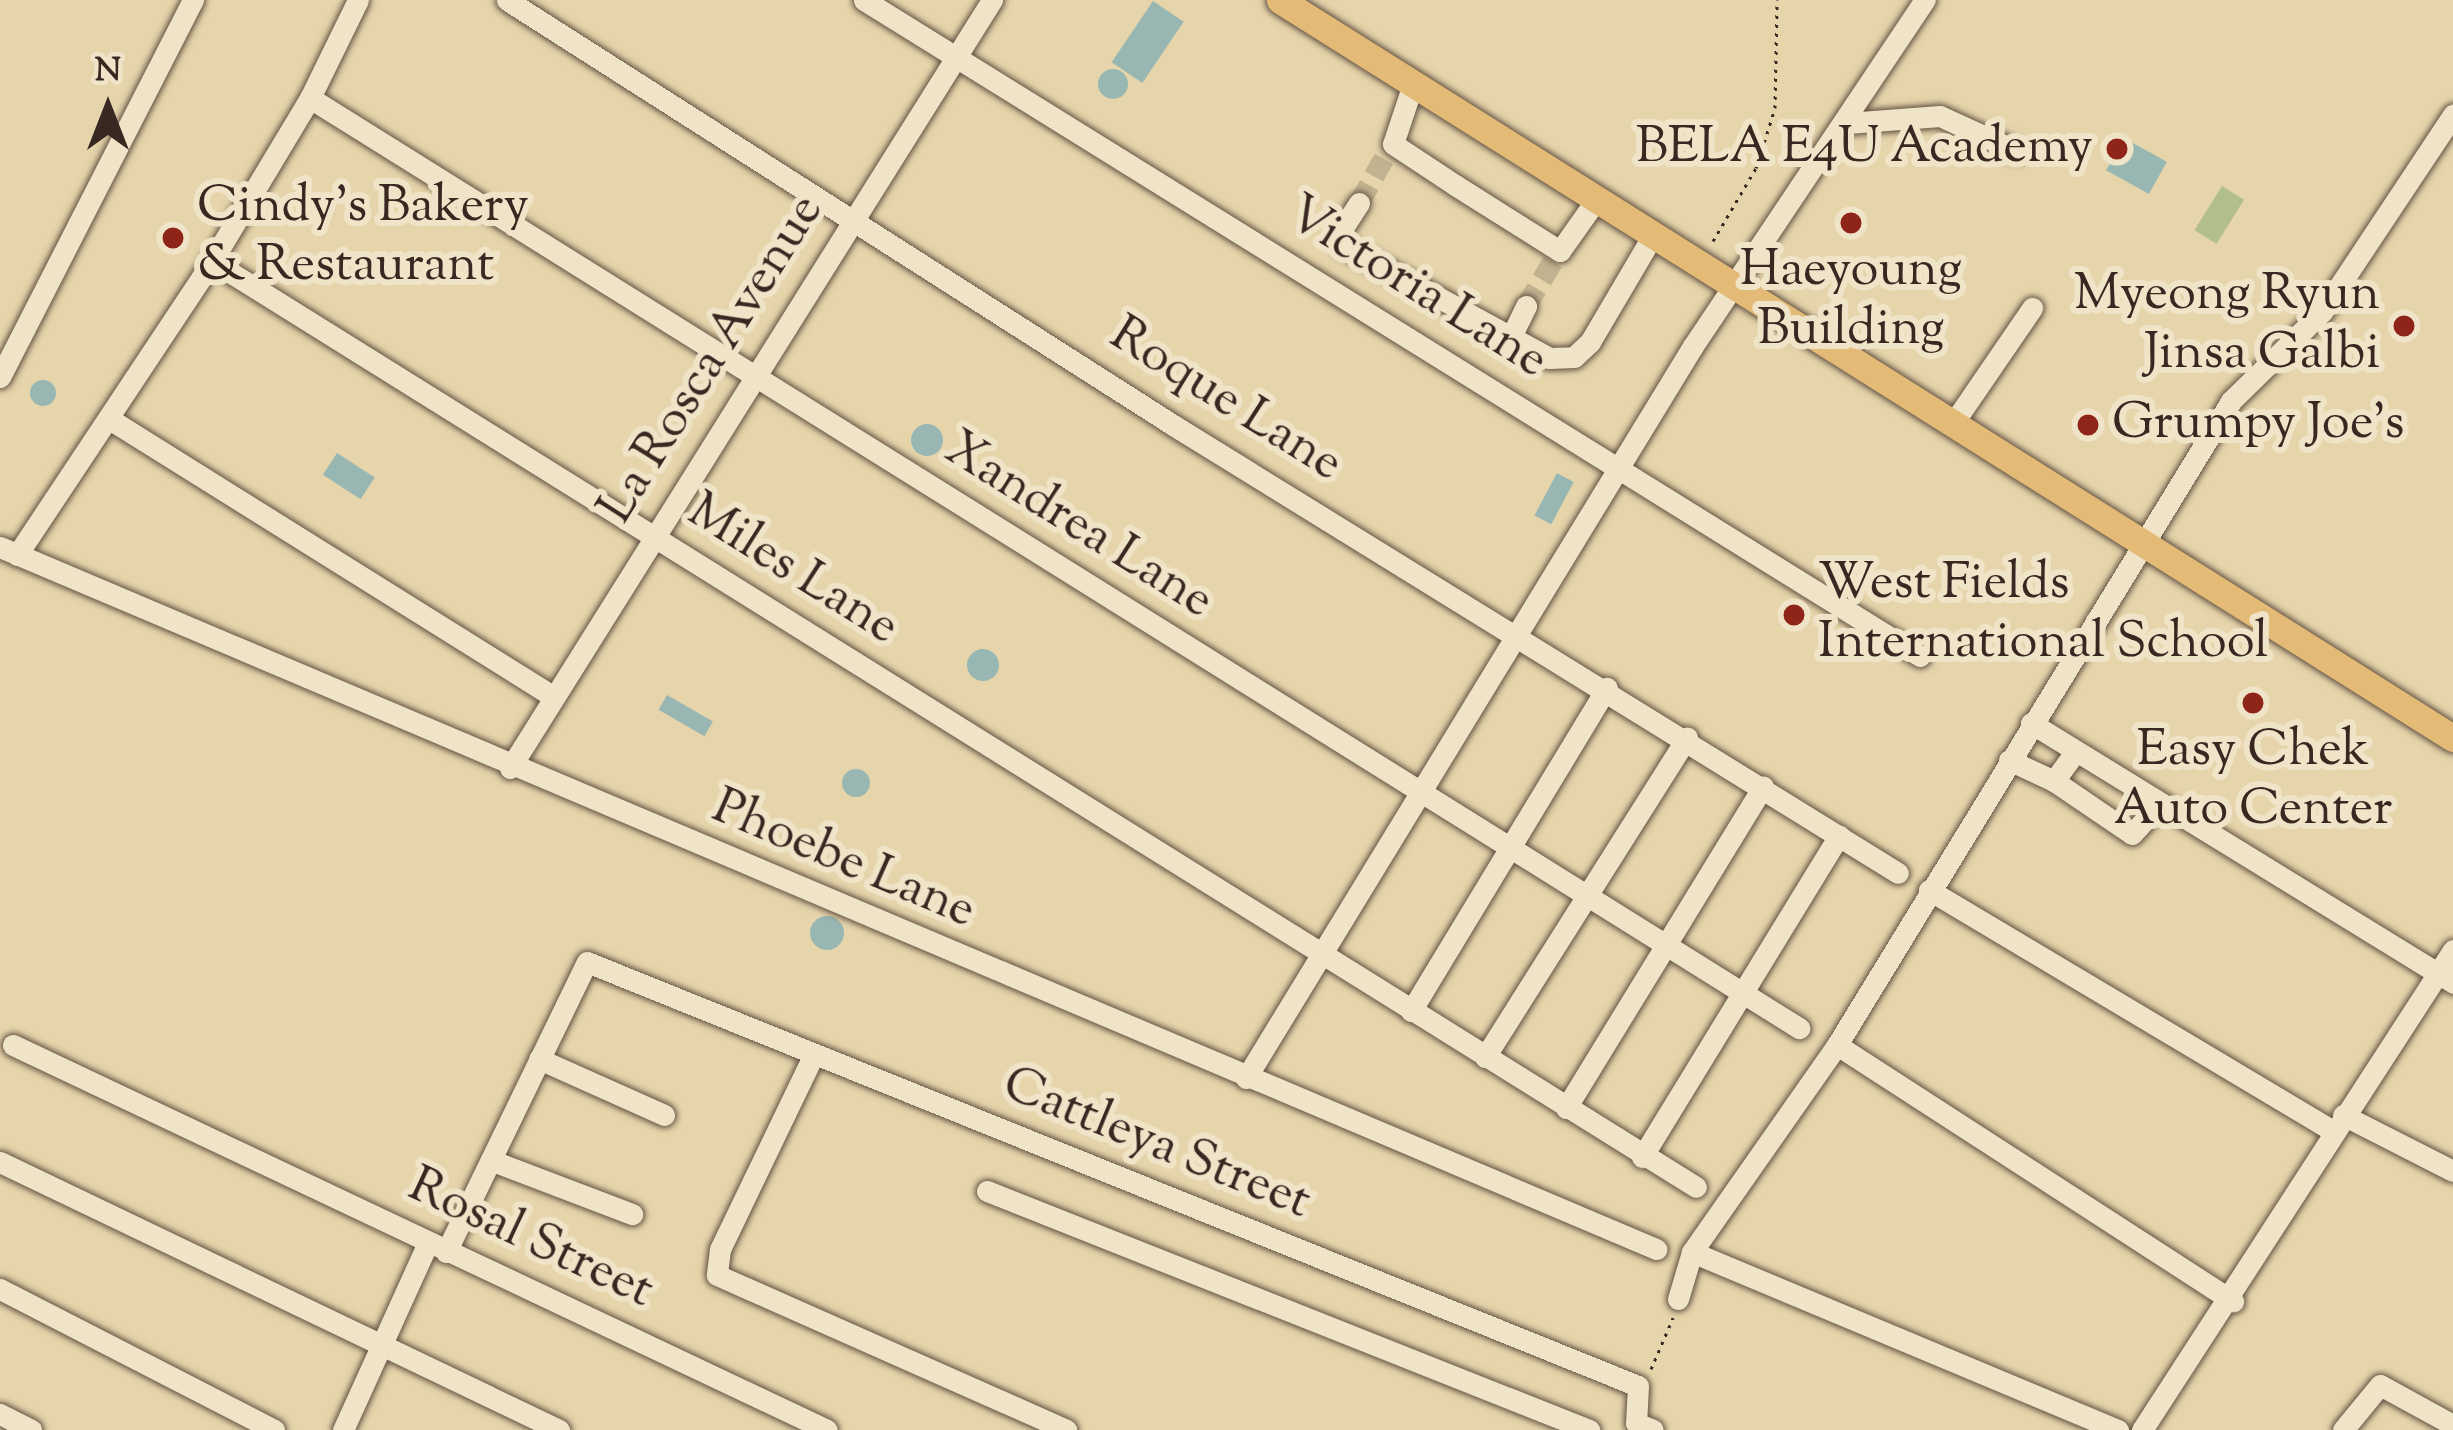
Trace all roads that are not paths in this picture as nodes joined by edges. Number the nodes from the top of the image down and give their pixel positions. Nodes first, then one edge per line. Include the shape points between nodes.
1 (193, 0) edge
2 (358, 0) edge
3 (507, 0) edge
4 (864, 0) edge
5 (992, 0) edge
6 (1280, 0) edge
7 (1925, 0) edge
8 (955, 57) junction
9 (1413, 84) junction
10 (310, 98) junction
11 (2453, 115) edge
12 (1846, 123) junction
13 (2016, 152) dead end
14 (1596, 200) junction
15 (1359, 203) tunnel mouth
16 (854, 218) junction
17 (1653, 235) junction
18 (212, 261) junction
19 (1734, 284) junction
20 (1526, 306) tunnel mouth
21 (2032, 308) dead end
22 (1509, 341) junction
23 (755, 376) junction
24 (0, 377) edge
25 (111, 420) junction
26 (1952, 425) junction
27 (1623, 469) junction
28 (654, 538) junction
29 (2143, 545) junction
30 (8, 551) edge
31 (1522, 633) junction
32 (1919, 656) dead end
33 (1607, 688) junction
34 (554, 697) junction
35 (2031, 723) junction
36 (1687, 738) junction
37 (2453, 738) edge
38 (2074, 753) junction
39 (2008, 760) junction
40 (510, 768) junction
41 (2054, 781) junction
42 (1763, 787) junction
43 (1421, 797) junction
44 (2160, 803) junction
45 (1839, 835) junction
46 (1508, 851) junction
47 (1898, 873) dead end
48 (1929, 890) junction
49 (1584, 899) junction
50 (1662, 947) junction
51 (2453, 950) edge
52 (1324, 956) junction
53 (2446, 978) edge
54 (1743, 994) junction
55 (1412, 1011) junction
56 (1799, 1028) dead end
57 (13, 1045) dead end
58 (1837, 1046) junction
59 (813, 1056) junction
60 (1485, 1057) junction
61 (539, 1059) junction
62 (1246, 1078) junction
63 (1566, 1108) junction
64 (664, 1114) dead end
65 (2338, 1123) junction
66 (1642, 1157) junction
67 (493, 1161) junction
68 (0, 1162) edge
69 (2453, 1171) edge
70 (1696, 1187) dead end
71 (986, 1191) dead end
72 (632, 1214) dead end
73 (437, 1248) junction
74 (1656, 1250) dead end
75 (1692, 1252) junction
76 (0, 1289) edge
77 (1678, 1299) road end
78 (2233, 1301) junction
79 (383, 1347) junction
80 (0, 1414) edge
81 (2453, 1424) edge
82 (1641, 1428) edge
83 (32, 1430) edge
84 (274, 1430) edge
85 (343, 1430) edge
86 (559, 1430) edge
87 (827, 1430) edge
88 (1066, 1430) edge
89 (1589, 1430) edge
90 (2118, 1430) edge
91 (2142, 1430) edge
92 (2343, 1430) edge

1 - 24 street
2 - 10 street
3 - 16 street, Roque Lane
4 - 8 street, Victoria Lane
5 - 8 street, La Rosca Avenue
6 - 9 main road
7 - 12 street
8 - 16 street, La Rosca Avenue
8 - 27 street, Victoria Lane
9 - 14 main road
9 - 14 street via 1388,151 1557,256
10 - 18 street
10 - 23 street, Xandrea Lane
11 - 29 street via 2322,312 2231,401
12 - 13 street via 1940,116
12 - 19 street
14 - 17 main road
15 - 22 street via 1341,231 1344,246
16 - 23 street, La Rosca Avenue
16 - 31 street, Roque Lane via 1173,425
17 - 19 main road
17 - 22 street via 1574,357 1549,358
18 - 25 street
18 - 28 street, Miles Lane
19 - 26 main road
19 - 27 street
20 - 22 street
21 - 26 street
23 - 28 street, La Rosca Avenue
23 - 43 street, Xandrea Lane
25 - 30 street
25 - 34 street
26 - 29 main road
27 - 31 street
27 - 32 street, Victoria Lane
28 - 34 street, La Rosca Avenue
28 - 52 street, Miles Lane
29 - 35 street
29 - 37 main road
30 - 40 street, Phoebe Lane
31 - 33 street, Roque Lane
31 - 43 street
33 - 36 street, Roque Lane
33 - 46 street
34 - 40 street, La Rosca Avenue
35 - 38 street
35 - 39 street
36 - 42 street, Roque Lane
36 - 49 street
38 - 41 street
38 - 44 street
39 - 41 street
39 - 48 street
40 - 62 street, Phoebe Lane
41 - 44 street via 2132,834
42 - 45 street, Roque Lane
42 - 50 street
43 - 46 street, Xandrea Lane
43 - 52 street
44 - 53 street
45 - 47 street, Roque Lane
45 - 54 street
46 - 49 street, Xandrea Lane
46 - 55 street
48 - 58 street
48 - 65 street
49 - 50 street, Xandrea Lane
49 - 60 street
50 - 54 street, Xandrea Lane
50 - 63 street
51 - 53 street
52 - 55 street, Miles Lane
52 - 62 street
53 - 65 street
54 - 56 street, Xandrea Lane
54 - 66 street
55 - 60 street, Miles Lane
57 - 73 street, Rosal Street
58 - 75 street
58 - 78 street
59 - 61 street, Cattleya Street via 587,962
59 - 82 street, Cattleya Street via 1641,1388
59 - 88 street via 720,1249 717,1275
60 - 63 street, Miles Lane
61 - 64 street
61 - 67 street
62 - 74 street, Phoebe Lane
63 - 66 street, Miles Lane
65 - 69 street
65 - 78 street
66 - 70 street, Miles Lane
67 - 72 street
67 - 73 street
68 - 79 street
71 - 89 street
73 - 79 street
73 - 87 street, Rosal Street
75 - 77 street
75 - 90 street
76 - 84 street
78 - 91 street
79 - 85 street
79 - 86 street
80 - 83 street
81 - 92 street via 2380,1385

